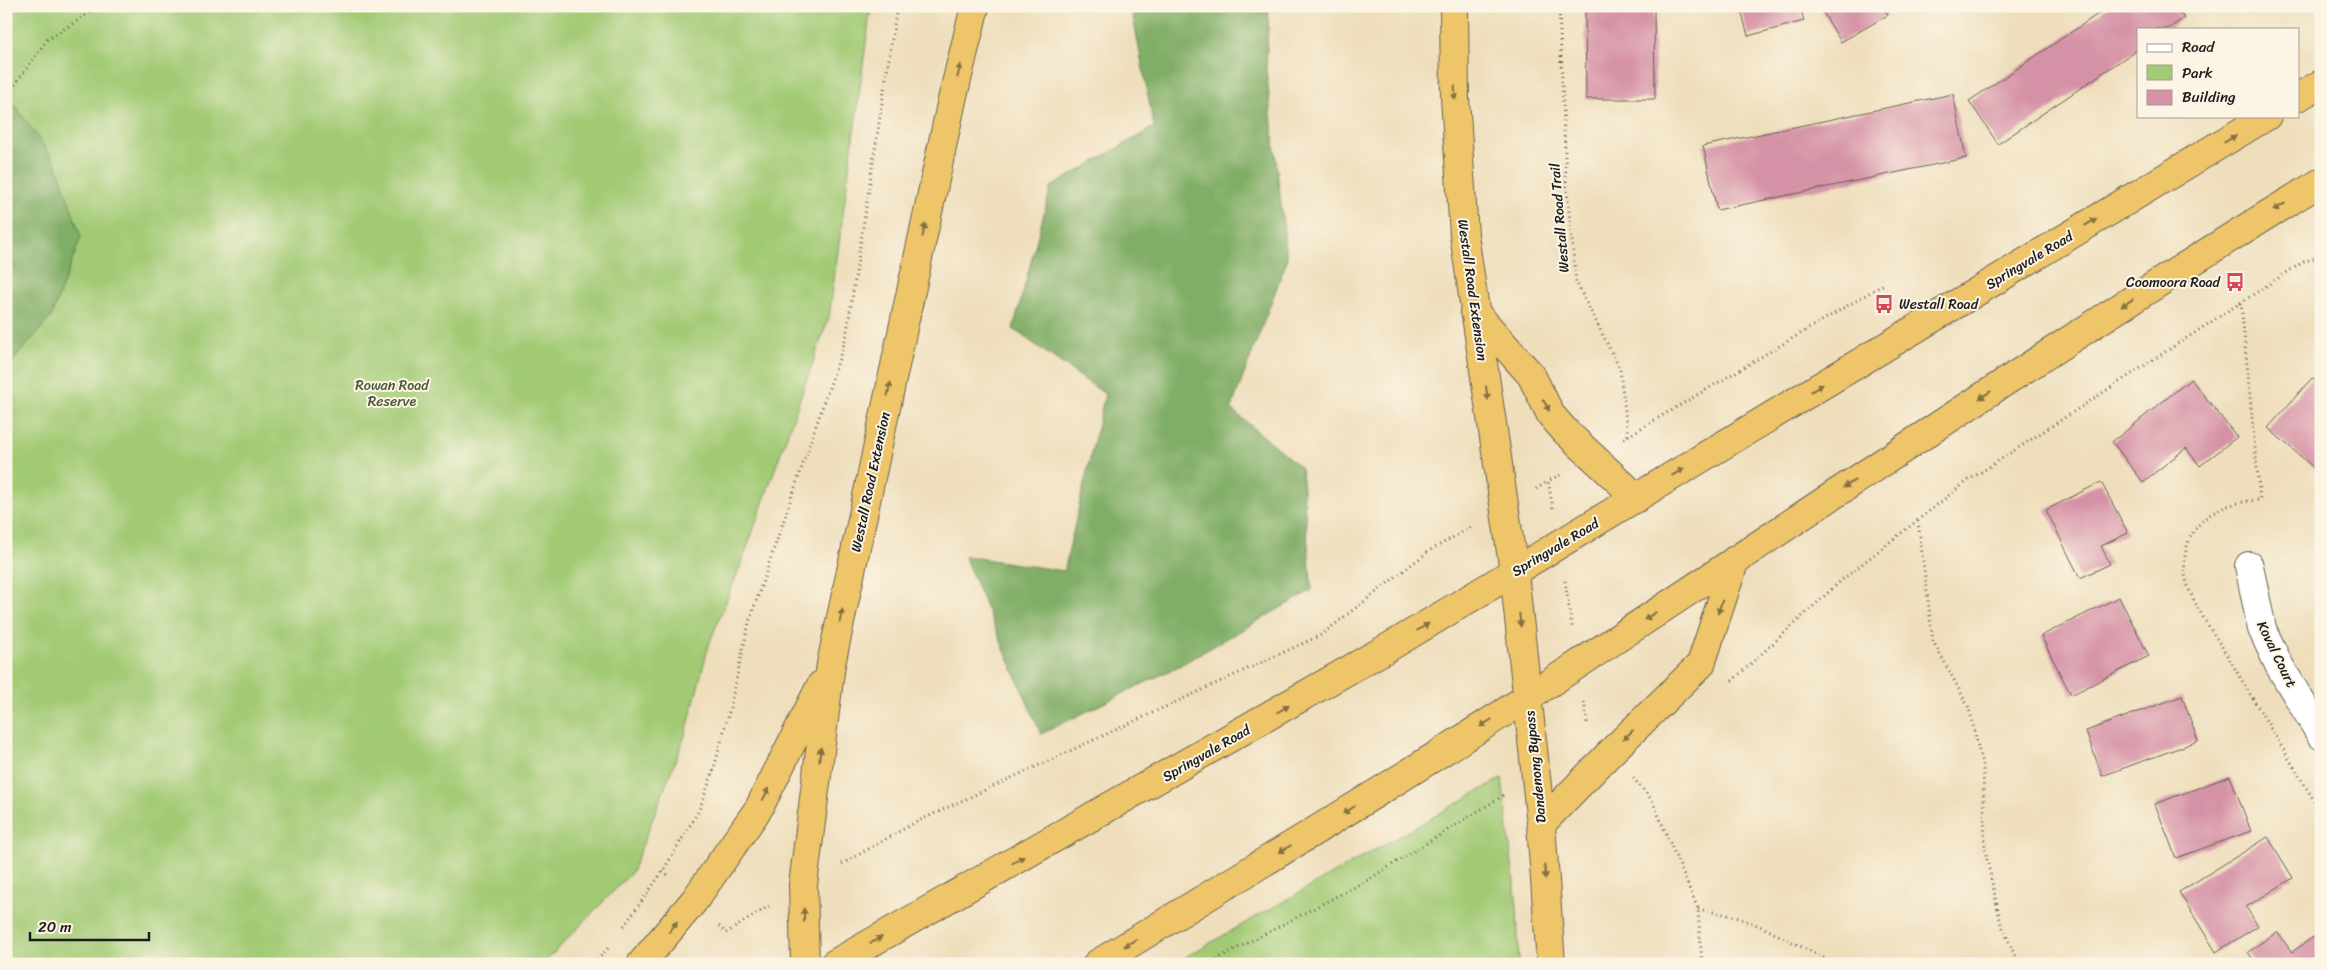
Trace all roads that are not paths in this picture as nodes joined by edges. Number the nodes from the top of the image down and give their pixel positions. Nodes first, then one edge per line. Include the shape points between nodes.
1 (975, 6) edge
2 (1454, 6) edge
3 (2321, 84) edge
4 (2300, 96) edge
5 (2264, 118) edge
6 (2321, 182) edge
7 (1474, 311) junction
8 (1636, 498) junction
9 (1735, 560) junction
10 (2250, 566) dead end
11 (1514, 572) junction
12 (831, 664) junction
13 (1528, 698) junction
14 (2321, 735) edge
15 (1541, 824) junction
16 (641, 964) edge
17 (804, 964) edge
18 (834, 964) edge
19 (1097, 964) edge
20 (1551, 964) edge

12 -> 1 highway, Westall Road Extension
2 -> 7 highway, Westall Road Extension via 1458,170
3 - 4 highway
8 -> 5 highway, Springvale Road
6 -> 9 highway via 2025,368
7 -> 8 highway via 1531,375 1551,414
7 -> 11 highway, Westall Road Extension
8 - 11 highway, Springvale Road
9 -> 13 highway
9 -> 15 highway via 1701,664
10 - 14 street, Koval Court via 2262,629 2279,665
11 -> 13 highway, Dandenong Bypass
18 -> 11 highway, Springvale Road via 1396,644
16 -> 12 highway via 694,901 759,808
17 -> 12 highway, Westall Road Extension via 804,885
13 - 15 highway, Dandenong Bypass
13 -> 19 highway
15 -> 20 highway, Dandenong Bypass

